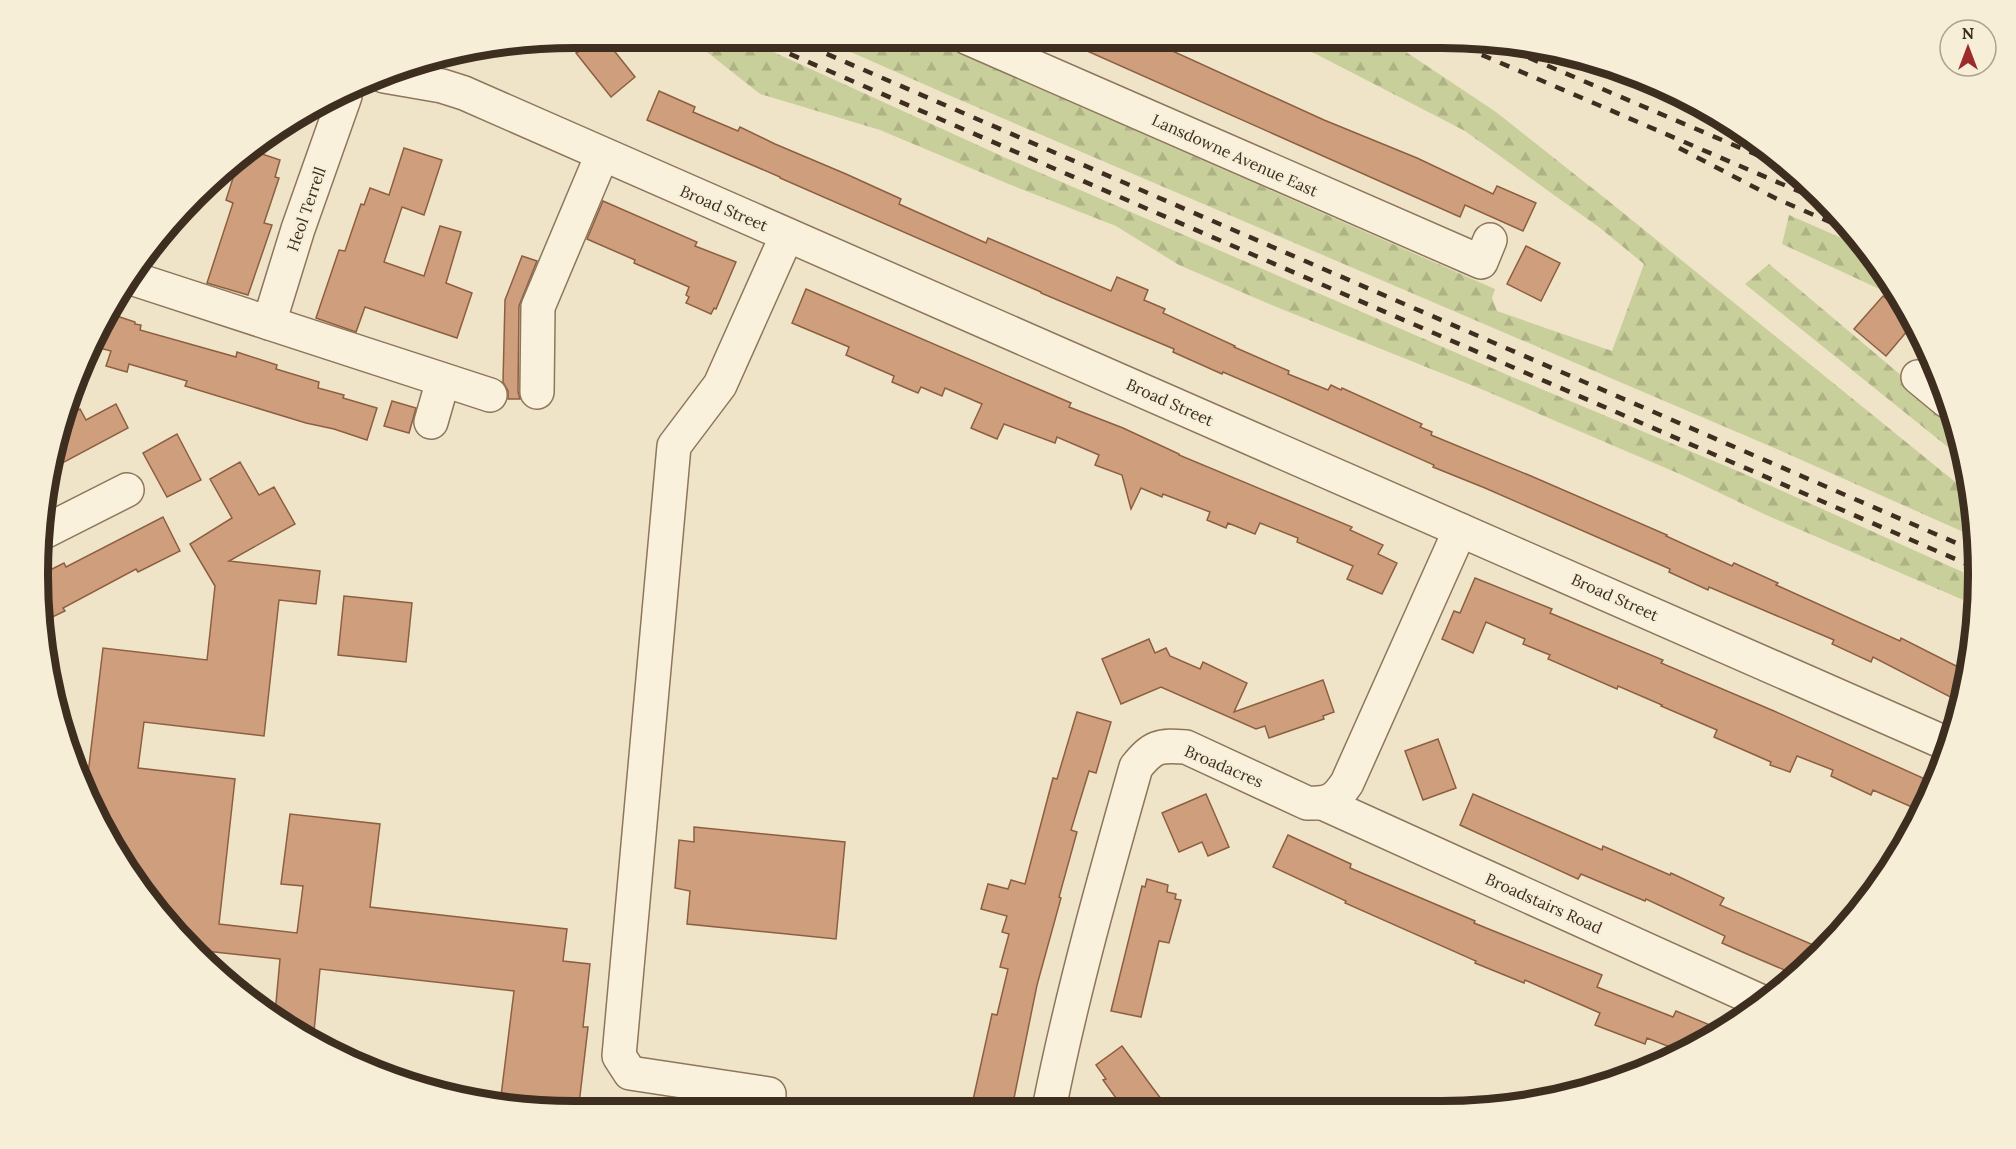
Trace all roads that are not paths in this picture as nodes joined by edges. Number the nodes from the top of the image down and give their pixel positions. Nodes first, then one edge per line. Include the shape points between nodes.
1 (991, 48) edge
2 (398, 78) edge
3 (343, 102) edge
4 (602, 155) junction
5 (787, 235) junction
6 (1490, 240) dead end
7 (138, 280) edge
8 (269, 323) junction
9 (1918, 377) dead end
10 (444, 380) junction
11 (1935, 391) edge
12 (537, 392) dead end
13 (490, 395) dead end
14 (431, 422) dead end
15 (127, 490) dead end
16 (50, 529) edge
17 (1460, 530) junction
18 (1941, 741) edge
19 (1325, 804) junction
20 (1753, 998) edge
21 (769, 1101) edge
22 (1050, 1101) edge

1 - 6 street, Lansdowne Avenue East via 1481,262
2 - 4 street, Broad Street via 464,93
3 - 8 street, Heol Terrell
4 - 5 street, Broad Street
4 - 12 street via 538,308
5 - 17 street, Broad Street
5 - 21 street via 720,385 674,446 619,1056 630,1073 769,1094
7 - 8 street
8 - 10 street
9 - 11 street
10 - 13 street
10 - 14 street
15 - 16 street
17 - 18 street, Broad Street
17 - 19 street via 1347,783 1338,796
19 - 20 street, Broadstairs Road
19 - 22 street, Broadacres via 1307,803 1186,747 1165,745 1148,753 1136,767 1089,935

